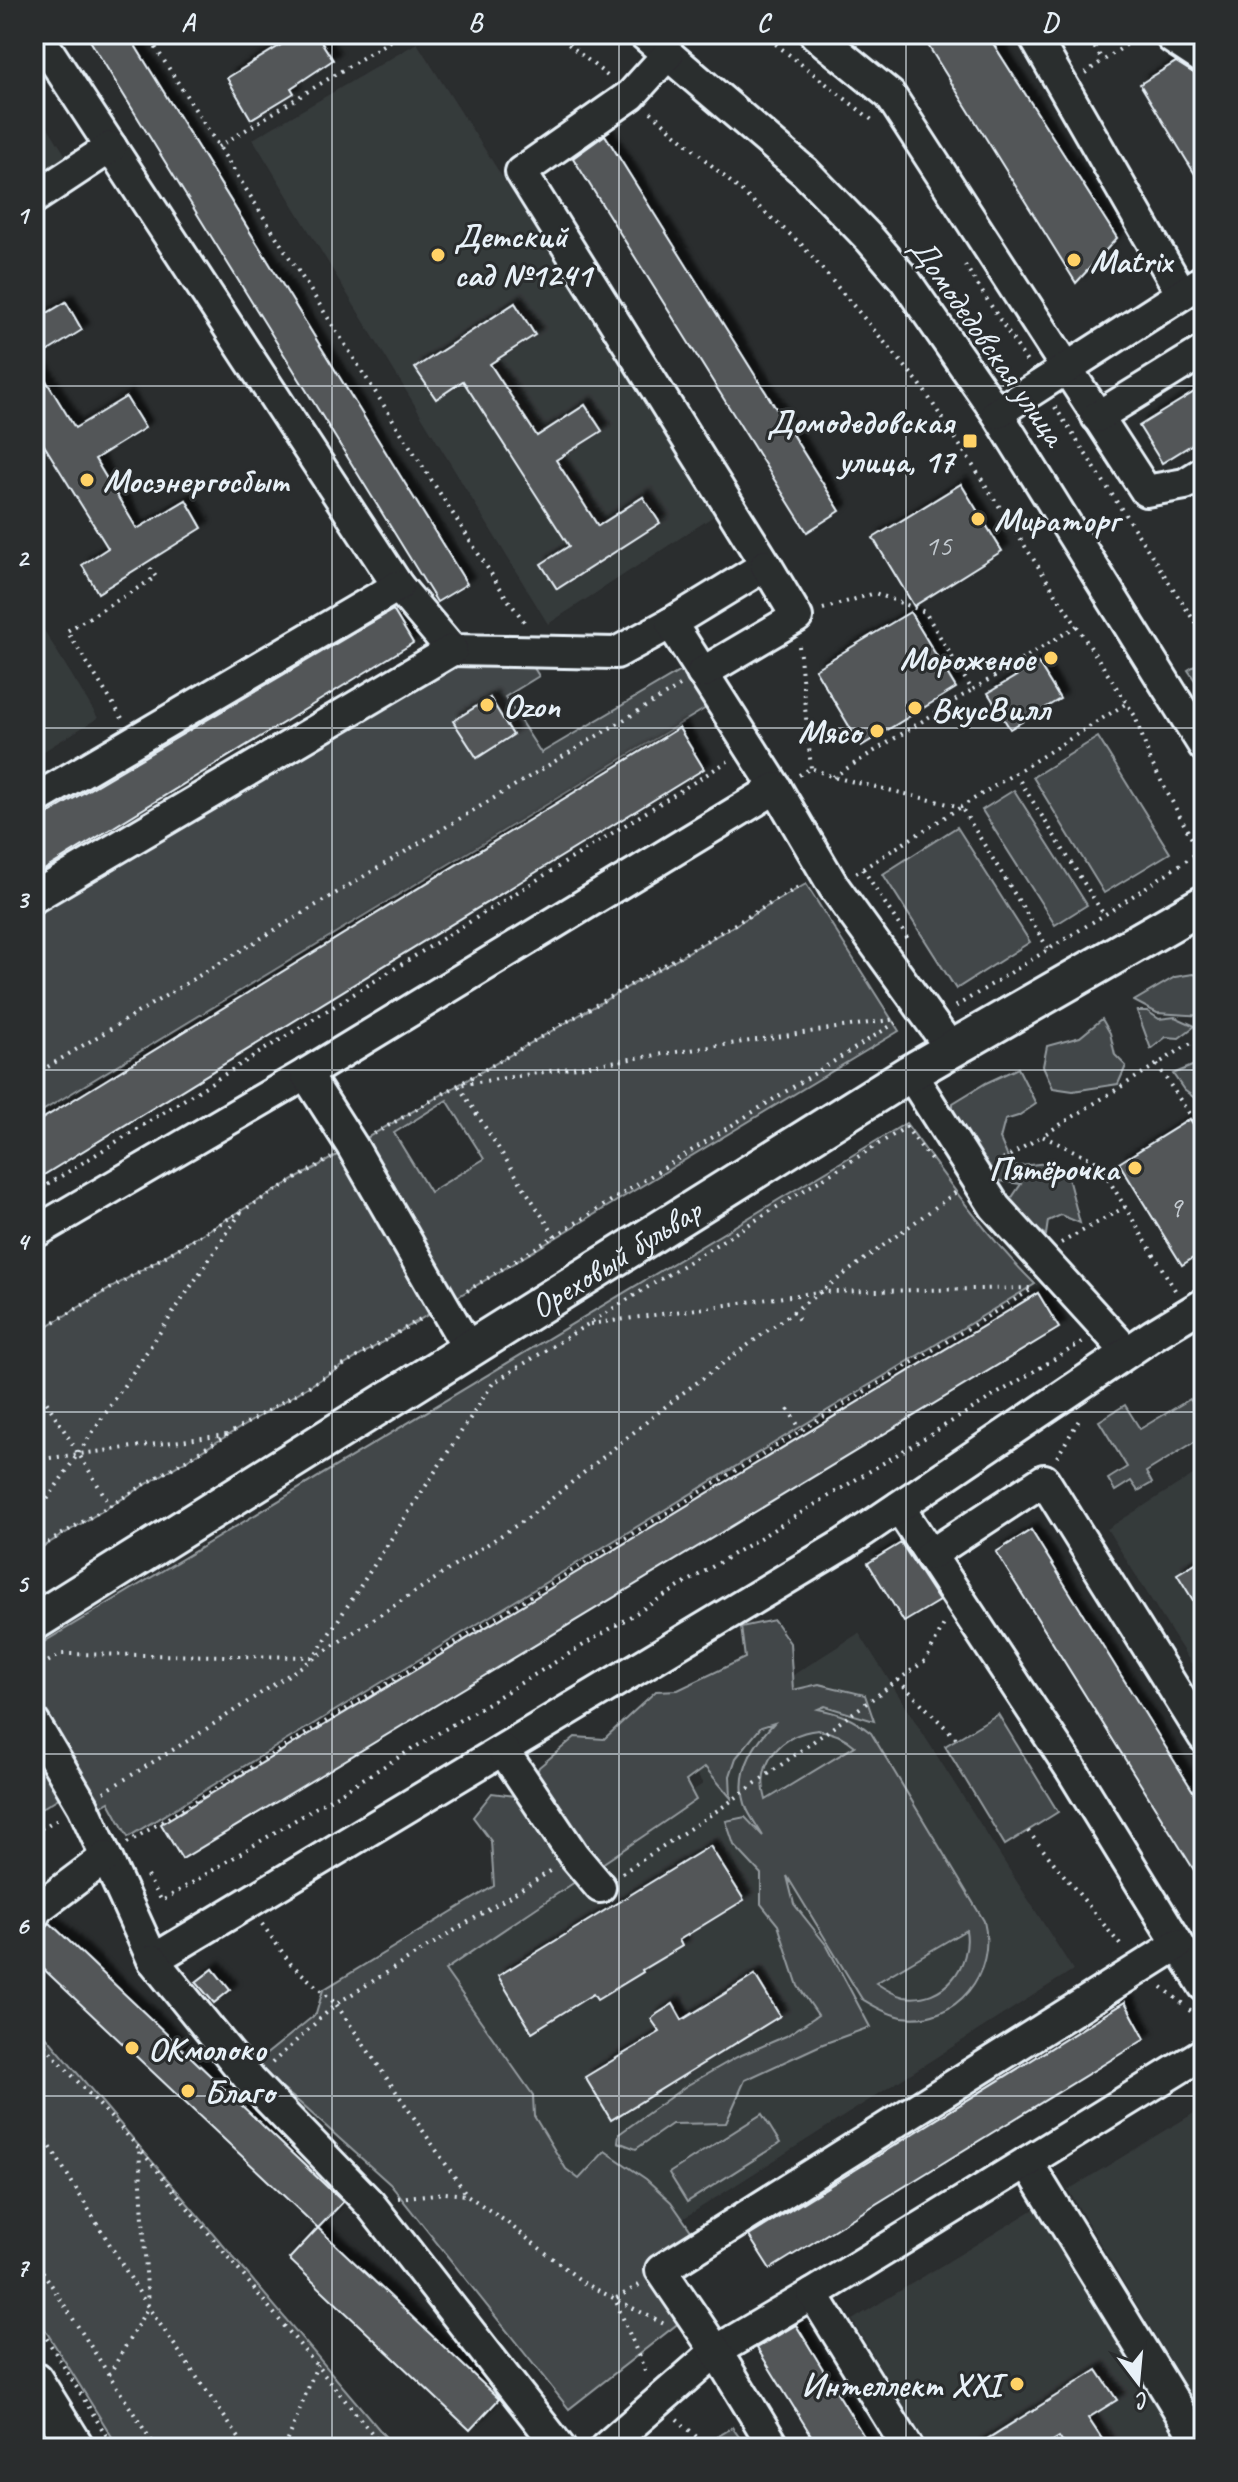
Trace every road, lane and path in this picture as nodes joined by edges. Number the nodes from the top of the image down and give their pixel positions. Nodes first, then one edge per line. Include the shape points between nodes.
1 (37, 34) edge
2 (147, 34) edge
3 (401, 34) edge
4 (556, 34) edge
5 (644, 34) edge
6 (763, 34) edge
7 (815, 34) edge
8 (1033, 34) edge
9 (1086, 34) edge
10 (1142, 34) edge
11 (1170, 34) edge
12 (668, 54) junction
13 (1204, 59) edge
14 (1103, 61) junction
15 (1064, 88) junction
16 (631, 95) junction
17 (873, 120) dead end
18 (111, 147) junction
19 (218, 147) junction
20 (34, 198) edge
21 (965, 266) dead end
22 (1193, 287) edge
23 (1204, 351) edge
24 (1054, 377) junction
25 (997, 413) junction
26 (1097, 417) junction
27 (1204, 472) edge
28 (146, 563) dead end
29 (766, 565) junction
30 (398, 586) junction
31 (797, 617) junction
32 (671, 623) junction
33 (1077, 626) junction
34 (1204, 636) edge
35 (452, 650) junction
36 (546, 652) junction
37 (702, 673) junction
38 (972, 690) junction
39 (1127, 703) junction
40 (136, 741) junction
41 (1204, 746) edge
42 (750, 748) junction
43 (811, 768) junction
44 (833, 777) junction
45 (1020, 781) dead end
46 (776, 788) junction
47 (34, 800) edge
48 (961, 807) junction
49 (863, 869) junction
50 (829, 879) junction
51 (34, 897) edge
52 (1204, 904) edge
53 (1104, 915) junction
54 (911, 944) dead end
55 (1049, 950) junction
56 (922, 1008) junction
57 (1204, 1035) edge
58 (951, 1049) junction
59 (1157, 1065) junction
60 (910, 1073) junction
61 (306, 1074) junction
62 (34, 1075) edge
63 (458, 1085) junction
64 (1202, 1130) edge
65 (1042, 1136) junction
66 (1204, 1136) edge
67 (352, 1146) junction
68 (938, 1171) dead end
69 (975, 1178) junction
70 (34, 1193) edge
71 (1125, 1207) junction
72 (242, 1210) junction
73 (34, 1233) edge
74 (555, 1236) junction
75 (1043, 1273) junction
76 (819, 1292) junction
77 (444, 1305) junction
78 (1196, 1308) edge
79 (793, 1311) junction
80 (800, 1322) dead end
81 (588, 1325) junction
82 (35, 1334) edge
83 (1087, 1339) dead end
84 (469, 1350) junction
85 (1127, 1352) junction
86 (34, 1382) edge
87 (788, 1409) dead end
88 (1082, 1415) dead end
89 (801, 1430) junction
90 (229, 1435) junction
91 (78, 1453) junction
92 (34, 1460) edge
93 (1044, 1480) junction
94 (111, 1506) junction
95 (899, 1507) junction
96 (34, 1519) edge
97 (34, 1551) edge
98 (930, 1555) junction
99 (958, 1597) junction
100 (34, 1622) edge
101 (314, 1657) junction
102 (34, 1669) edge
103 (898, 1680) junction
104 (34, 1723) edge
105 (1204, 1737) edge
106 (957, 1739) dead end
107 (503, 1750) junction
108 (83, 1806) junction
109 (1028, 1831) dead end
110 (122, 1852) junction
111 (574, 1856) junction
112 (141, 1866) dead end
113 (600, 1887) joint
114 (246, 1903) junction
115 (34, 1915) edge
116 (1178, 1944) junction
117 (153, 1960) junction
118 (1139, 1968) junction
119 (1204, 1986) edge
120 (336, 2004) junction
121 (1204, 2022) edge
122 (34, 2034) edge
123 (1204, 2053) edge
124 (251, 2081) junction
125 (34, 2120) edge
126 (139, 2148) junction
127 (1027, 2162) junction
128 (467, 2195) junction
129 (368, 2202) junction
130 (34, 2258) edge
131 (813, 2294) junction
132 (615, 2299) junction
133 (148, 2307) junction
134 (34, 2318) edge
135 (665, 2325) dead end
136 (716, 2351) junction
137 (317, 2365) junction
138 (109, 2375) junction
139 (34, 2380) edge
140 (658, 2402) junction
141 (76, 2448) edge
142 (114, 2448) edge
143 (156, 2448) edge
144 (246, 2448) edge
145 (285, 2448) edge
146 (384, 2448) edge
147 (560, 2448) edge
148 (605, 2448) edge
149 (709, 2448) edge
150 (775, 2448) edge
151 (908, 2448) edge
152 (1202, 2448) edge

1 - 18 street
2 - 19 path
3 - 19 path
4 - 16 path
5 - 12 street, Домодедовская улица
6 - 17 path
7 - 24 street via 890,95
8 - 15 street
9 - 14 path
10 - 14 path
11 - 13 street
12 - 16 street
12 - 25 street, Домодедовская улица via 805,172 870,239 934,319
14 - 15 path
15 - 22 street
16 - 29 street via 521,172
16 - 33 path via 801,244 910,372
18 - 20 street
18 - 30 street
19 - 36 path
21 - 24 path
22 - 24 street
23 - 26 street
24 - 25 street
24 - 26 street
24 - 34 path
25 - 41 street, Домодедовская улица
26 - 27 street via 1146,491 1185,484
28 - 40 path via 156,577 67,631
29 - 31 street
29 - 32 street
30 - 35 street
30 - 40 street
31 - 37 street
31 - 38 path via 875,593 925,612
31 - 43 path
32 - 36 street via 616,653
32 - 37 street
33 - 38 path
33 - 39 path
35 - 36 street
35 - 51 street
37 - 42 street
37 - 62 path
38 - 44 path
39 - 48 path
39 - 53 path via 1151,762 1199,852
40 - 47 street
42 - 46 street
42 - 70 path
43 - 44 path
43 - 46 path
44 - 48 path
45 - 53 path
46 - 50 street
46 - 61 street
48 - 49 path
48 - 55 path
49 - 50 path
49 - 54 path
50 - 56 street
50 - 63 path
52 - 58 main road, Ореховый бульвар
53 - 55 path
55 - 56 path via 957,1007 943,995
56 - 58 street
57 - 59 path
58 - 60 main road, Ореховый бульвар
59 - 64 path
59 - 65 path
60 - 69 street
60 - 84 main road, Ореховый бульвар
61 - 67 street
61 - 73 street
63 - 67 path
63 - 74 path
63 - 74 path via 903,1019
64 - 66 path
65 - 69 path
65 - 71 path via 1098,1162
67 - 72 path
67 - 77 street
68 - 81 path via 906,1127
69 - 75 street
69 - 76 path
71 - 75 path
71 - 78 path
72 - 82 path
72 - 91 path
74 - 77 path
75 - 76 path
75 - 85 street
75 - 89 path
76 - 79 path
76 - 81 path
77 - 84 street
77 - 90 path
78 - 85 street
79 - 80 path
79 - 101 path via 529,1517
81 - 101 path via 493,1383
83 - 112 path via 162,1901
84 - 100 main road, Ореховый бульвар
85 - 95 street
86 - 91 path
87 - 89 path
88 - 93 path
89 - 110 path
90 - 91 path
90 - 94 path
91 - 92 path
91 - 94 path
91 - 96 path
93 - 98 street
93 - 105 street
94 - 97 path
95 - 98 street
95 - 107 street via 685,1645
98 - 99 street
99 - 103 path via 926,1660
99 - 116 street
101 - 102 path via 62,1654
101 - 108 path
103 - 106 path
103 - 113 path via 727,1804
104 - 108 street
107 - 111 street
107 - 114 street via 451,1787
108 - 110 street
109 - 118 path
110 - 115 street
110 - 117 street
111 - 113 street
111 - 120 path
114 - 117 street
114 - 120 path via 291,1964
116 - 118 street
116 - 119 street
117 - 124 street
118 - 121 path
118 - 136 street via 661,2270
120 - 124 path
120 - 128 path
122 - 126 path
123 - 127 street
124 - 129 street
125 - 133 path
126 - 133 path
126 - 137 path
127 - 131 street
127 - 152 street
128 - 129 path
128 - 132 path via 584,2283
129 - 147 street
130 - 138 path
131 - 136 street
131 - 151 street
132 - 135 path
132 - 140 path
133 - 138 path
133 - 144 path
134 - 142 path
136 - 140 street
136 - 150 street
137 - 145 path
137 - 146 path
138 - 143 path
139 - 141 main road
140 - 148 street
140 - 149 path

